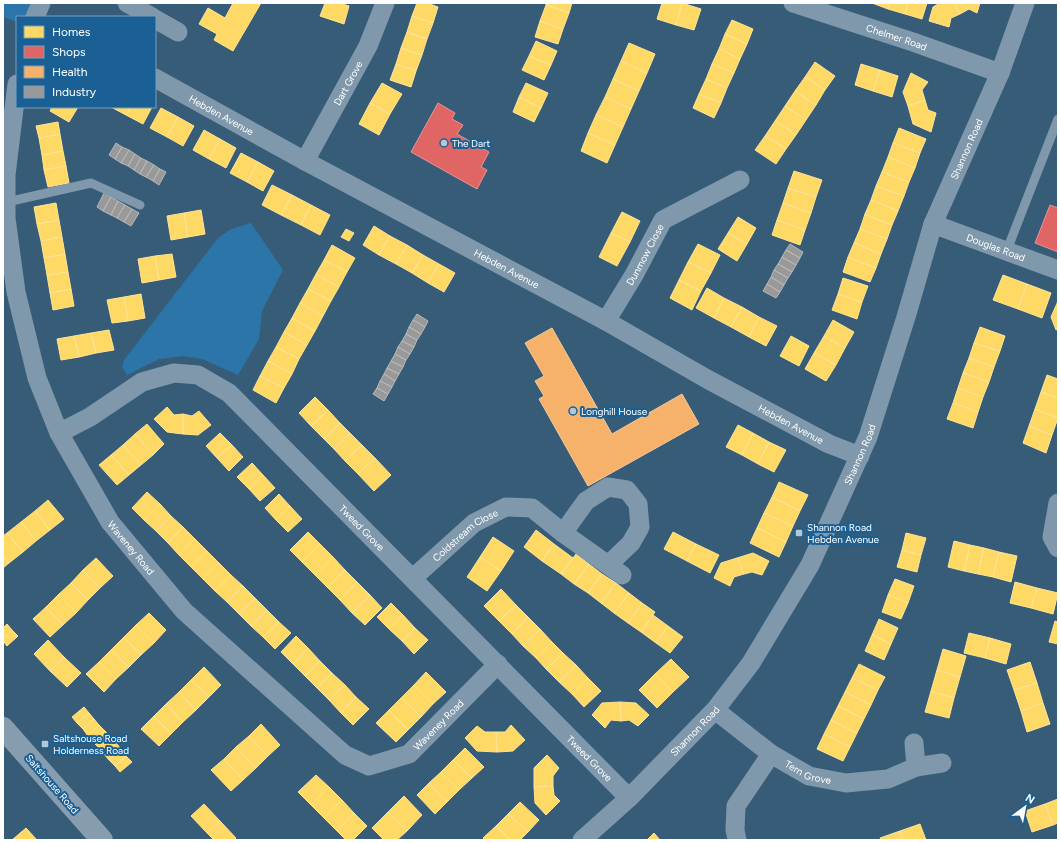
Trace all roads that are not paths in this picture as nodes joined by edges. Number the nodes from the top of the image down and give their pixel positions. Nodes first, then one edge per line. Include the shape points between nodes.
1 (40, 3) edge
2 (127, 3) edge
3 (385, 3) edge
4 (793, 3) edge
5 (1025, 3) edge
6 (822, 7) edge
7 (35, 16) edge
8 (150, 16) edge
9 (156, 20) edge
10 (178, 32) dead end
11 (1000, 73) junction
12 (156, 79) edge
13 (16, 92) edge
14 (1058, 119) edge
15 (304, 161) junction
16 (5, 175) edge
17 (740, 180) dead end
18 (7, 202) junction
19 (140, 205) dead end
20 (933, 224) junction
21 (1007, 250) junction
22 (1058, 270) edge
23 (606, 321) junction
24 (59, 433) junction
25 (860, 456) junction
26 (1058, 503) edge
27 (563, 533) junction
28 (1058, 548) edge
29 (413, 578) junction
30 (498, 664) junction
31 (715, 710) junction
32 (3, 728) edge
33 (914, 743) dead end
34 (771, 754) junction
35 (942, 763) dead end
36 (916, 767) junction
37 (629, 798) junction
38 (102, 840) edge
39 (582, 840) edge
40 (737, 840) edge

1 - 7 street
2 - 8 street
3 - 15 street, Dart Grove via 368,46
4 - 6 street, Chelmer Road
5 - 11 street, Shannon Road
6 - 11 street, Chelmer Road
9 - 10 street
11 - 20 street, Shannon Road
12 - 15 street, Hebden Avenue
13 - 16 street, Waveney Road
14 - 21 lane
15 - 23 street, Hebden Avenue
16 - 18 street, Waveney Road
17 - 23 street, Dunmow Close via 663,220 634,276
18 - 19 lane via 91,184
18 - 24 street, Waveney Road via 6,218 16,292 37,378
20 - 21 street, Douglas Road
20 - 25 street, Shannon Road via 906,317
21 - 22 street, Douglas Road
23 - 25 street, Hebden Avenue via 828,444
24 - 29 street, Tweed Grove via 90,417 142,382 174,373 198,375 229,393
24 - 30 street, Waveney Road via 110,522 184,611 345,754 369,766 409,754
25 - 31 street, Shannon Road via 810,565 751,663
26 - 28 street via 1052,537
27 - 27 street, Coldstream Close via 615,570 640,528 638,504 627,490 608,487 586,501
27 - 29 street, Coldstream Close via 532,508 506,507 474,523
29 - 30 street, Tweed Grove
30 - 37 street, Tweed Grove
31 - 34 street, Tern Grove
31 - 37 street, Shannon Road
32 - 38 main road, Saltshouse Road
33 - 36 street
34 - 36 street, Tern Grove via 809,776 846,783 888,779
34 - 40 street via 736,806
35 - 36 street, Tern Grove
37 - 39 street, Shannon Road

